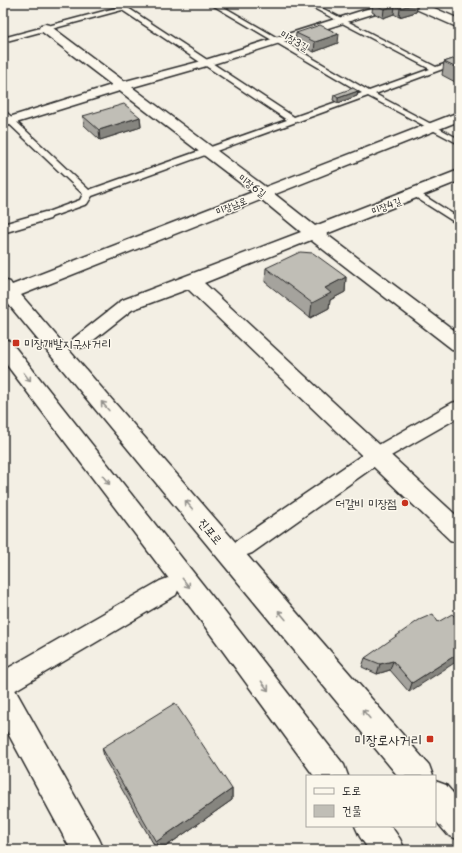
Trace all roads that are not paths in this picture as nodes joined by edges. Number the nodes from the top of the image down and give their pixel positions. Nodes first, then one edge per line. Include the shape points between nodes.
1 (141, 3) edge
2 (212, 3) edge
3 (308, 3) edge
4 (397, 3) edge
5 (413, 3) edge
6 (123, 8) junction
7 (341, 20) junction
8 (459, 24) edge
9 (45, 28) junction
10 (3, 40) edge
11 (277, 41) junction
12 (459, 61) edge
13 (206, 63) junction
14 (435, 69) junction
15 (122, 86) junction
16 (367, 93) junction
17 (459, 116) edge
18 (5, 119) edge
19 (293, 120) junction
20 (433, 127) junction
21 (459, 142) edge
22 (207, 151) junction
23 (459, 175) edge
24 (262, 192) junction
25 (415, 193) junction
26 (88, 194) junction
27 (46, 216) joint
28 (459, 222) edge
29 (3, 230) edge
30 (313, 233) junction
31 (190, 281) junction
32 (5, 291) edge
33 (127, 305) joint
34 (80, 342) dead end
35 (459, 344) edge
36 (3, 346) edge
37 (459, 408) edge
38 (375, 456) junction
39 (459, 533) edge
40 (244, 547) dead end
41 (168, 588) dead end
42 (3, 684) edge
43 (3, 696) edge
44 (332, 775) edge
45 (417, 775) edge
46 (436, 797) edge
47 (459, 824) edge
48 (372, 827) edge
49 (88, 850) edge
50 (389, 850) edge

1 - 6 lane
2 - 11 lane, 미장3길
3 - 7 lane
4 - 7 street
5 - 8 street
6 - 9 lane
6 - 13 lane
7 - 11 street
7 - 14 lane
9 - 10 lane
9 - 15 street, 미장6길
11 - 13 street
11 - 16 lane, 미장3길
12 - 14 lane
13 - 15 street
13 - 19 lane
14 - 16 lane
15 - 18 street
15 - 22 street, 미장6길
16 - 19 lane
16 - 20 lane, 미장3길
17 - 20 street, 미장남로
18 - 26 lane
19 - 22 lane
20 - 21 lane, 미장3길
20 - 24 street, 미장남로
22 - 24 street, 미장6길
22 - 26 lane
23 - 25 street, 미장4길
24 - 30 street, 미장6길
24 - 32 street, 미장남로
25 - 28 lane
25 - 30 street, 미장4길
26 - 27 lane via 84,202
27 - 29 street
30 - 31 street, 미장4길
30 - 35 street, 미장6길
31 - 33 street, 미장4길
31 - 38 street
45 -> 32 street, 진포로
33 - 34 street
36 -> 44 street
37 - 38 street
38 - 39 street
38 - 40 street
41 - 42 street
43 - 49 street
46 - 47 street
48 - 50 street

